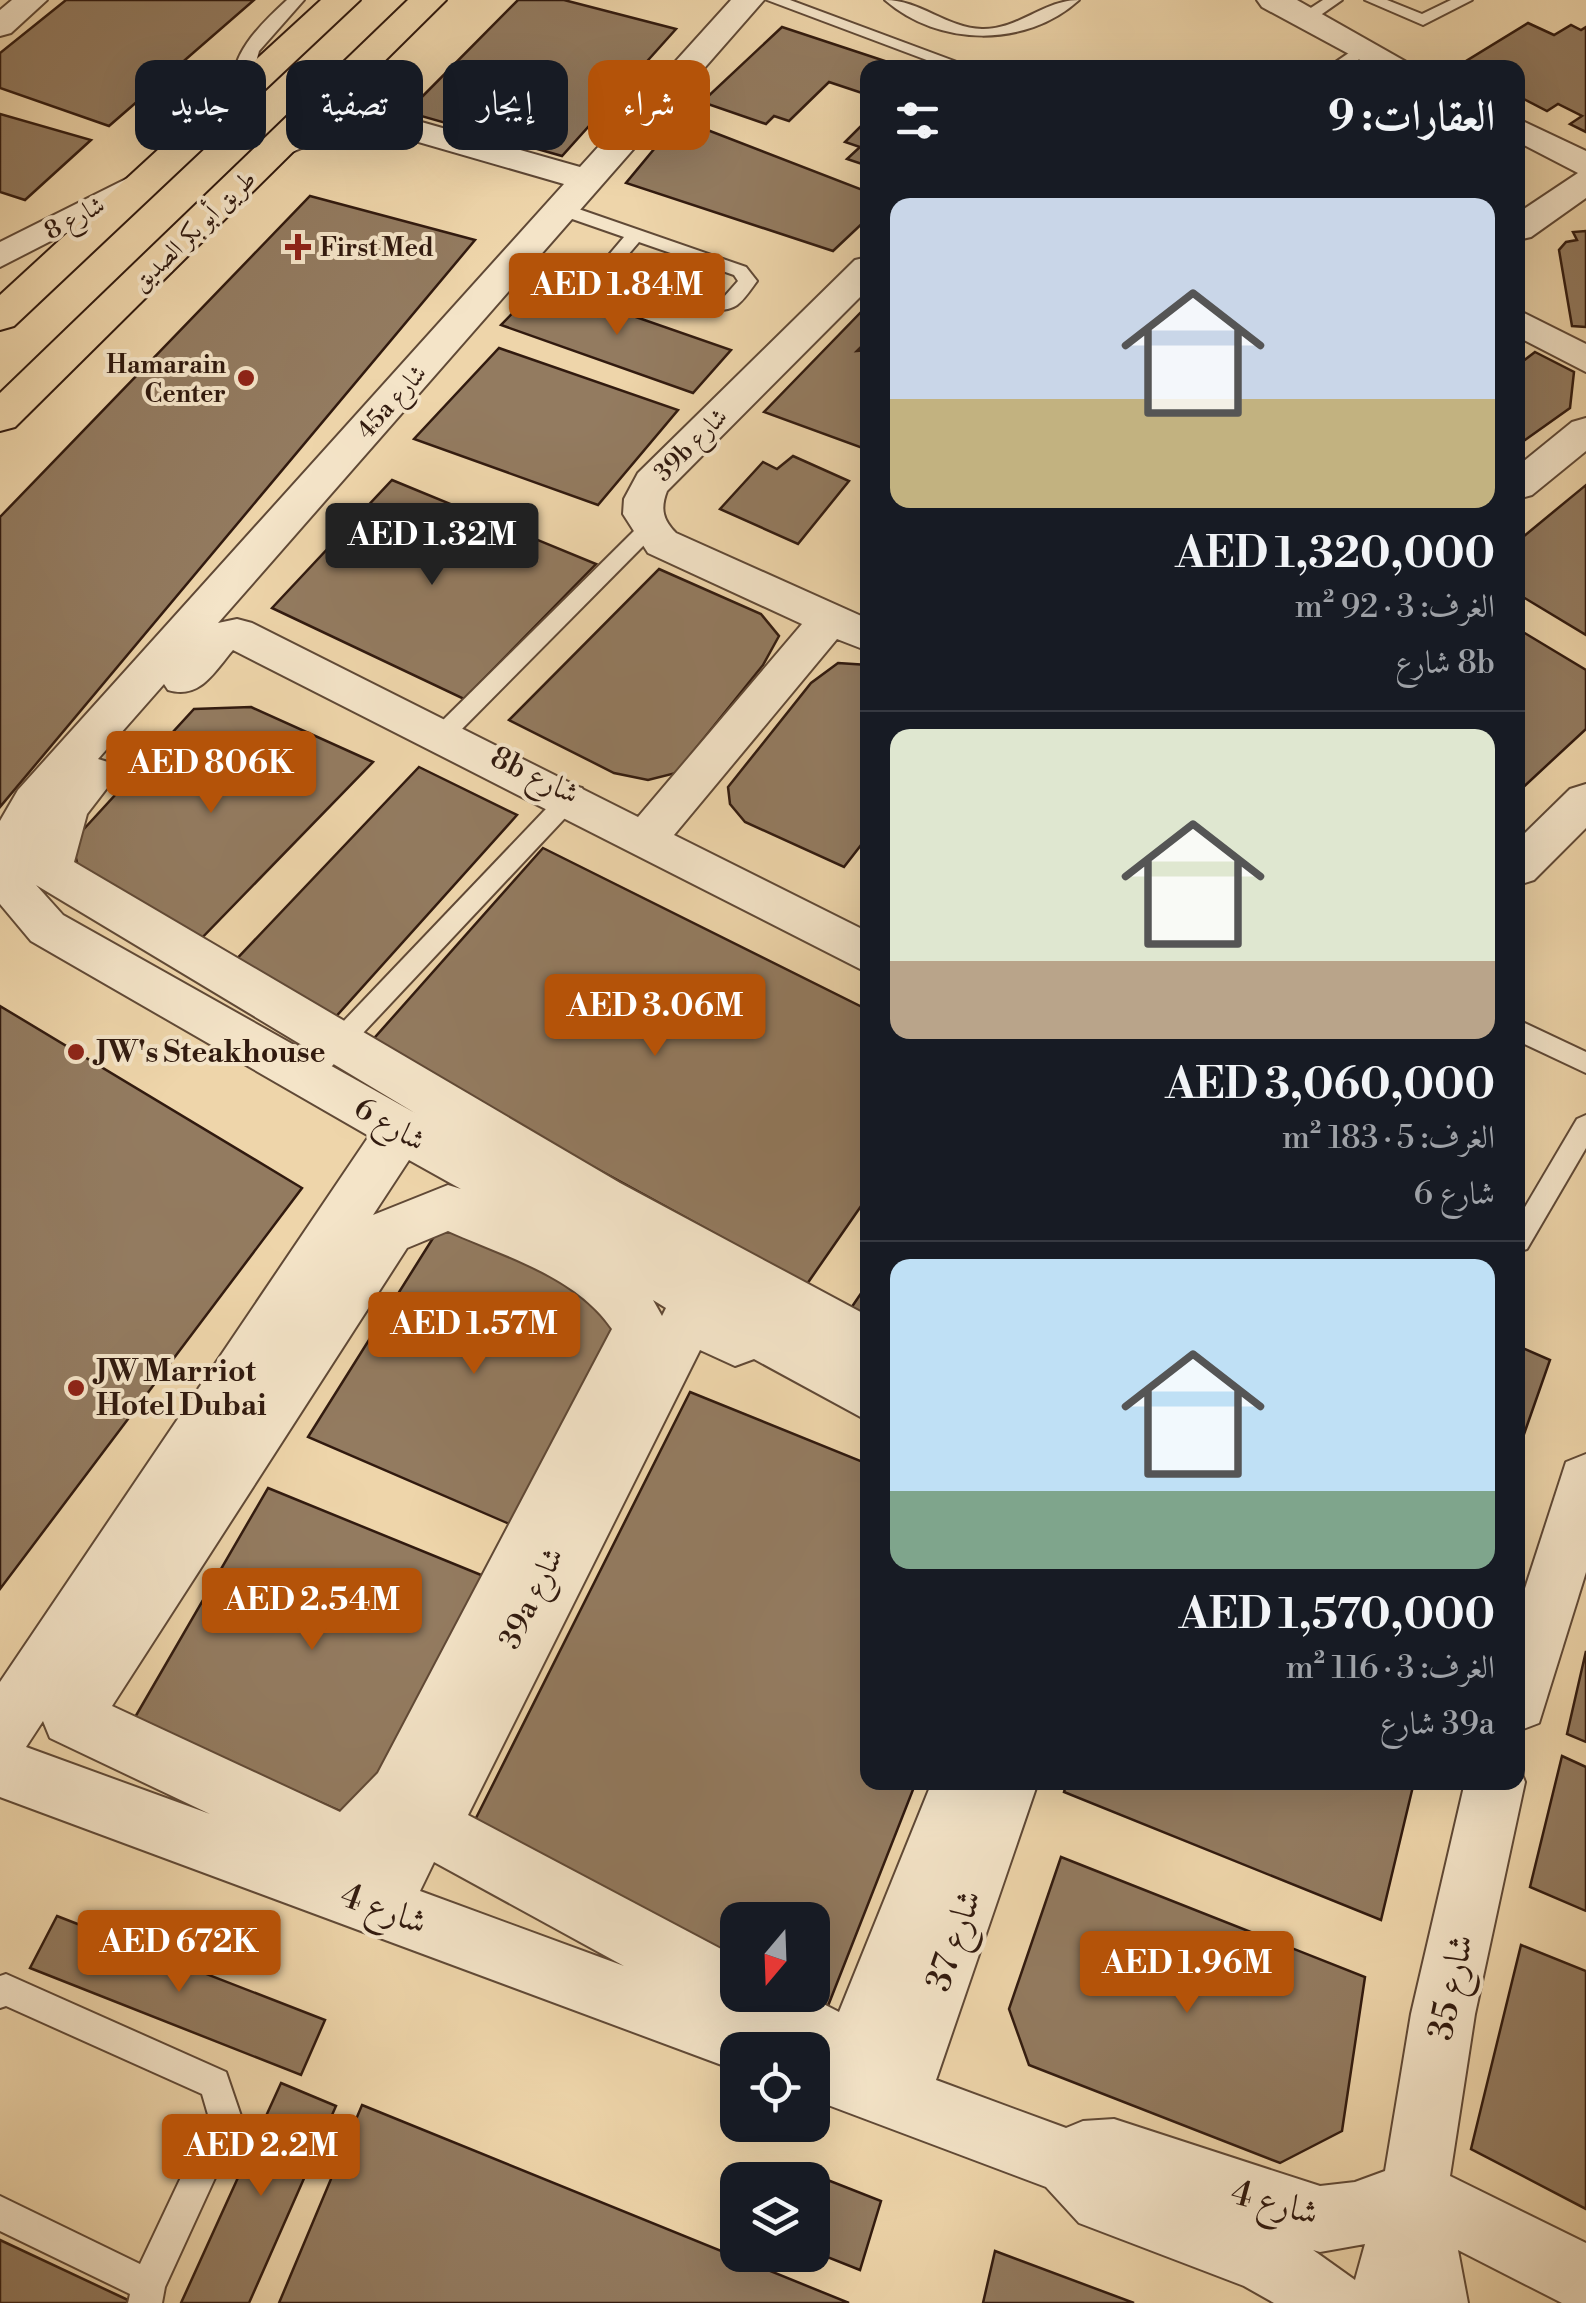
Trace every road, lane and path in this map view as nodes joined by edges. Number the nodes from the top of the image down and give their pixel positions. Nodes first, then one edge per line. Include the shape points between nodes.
1 (31, 0) edge
2 (296, 0) edge
3 (342, 0) edge
4 (428, 0) edge
5 (748, 0) edge
6 (775, 0) edge
7 (893, 0) edge
8 (1070, 0) edge
9 (1273, 0) edge
10 (1372, 0) edge
11 (1464, 0) edge
12 (1320, 9) edge
13 (0, 26) edge
14 (1365, 49) junction
15 (247, 60) edge
16 (942, 60) edge
17 (1348, 60) edge
18 (1386, 60) edge
19 (266, 69) edge
20 (1525, 133) edge
21 (280, 145) junction
22 (178, 150) edge
23 (1586, 165) edge
24 (148, 178) junction
25 (587, 180) junction
26 (1586, 182) edge
27 (562, 209) junction
28 (1525, 225) edge
29 (636, 235) junction
30 (0, 256) edge
31 (860, 276) edge
32 (0, 317) edge
33 (1525, 326) edge
34 (1586, 360) edge
35 (0, 417) edge
36 (1586, 431) edge
37 (1525, 480) edge
38 (648, 530) junction
39 (203, 613) junction
40 (849, 628) edge
41 (445, 732) junction
42 (571, 798) junction
43 (1586, 801) edge
44 (34, 802) joint
45 (651, 832) junction
46 (1525, 860) edge
47 (860, 934) edge
48 (860, 950) edge
49 (1525, 1040) edge
50 (323, 1060) junction
51 (1586, 1063) edge
52 (1586, 1126) edge
53 (401, 1130) junction
54 (1525, 1230) edge
55 (681, 1290) junction
56 (860, 1339) edge
57 (860, 1391) edge
58 (860, 1408) edge
59 (1586, 1480) edge
60 (1525, 1679) edge
61 (0, 1734) edge
62 (0, 1767) edge
63 (959, 1790) edge
64 (1005, 1790) edge
65 (1493, 1790) edge
66 (348, 1848) joint
67 (380, 1906) junction
68 (720, 1983) edge
69 (0, 1992) edge
70 (773, 2012) edge
71 (720, 2032) edge
72 (830, 2074) edge
73 (897, 2098) junction
74 (1068, 2162) junction
75 (1414, 2194) junction
76 (0, 2213) edge
77 (1586, 2279) edge
78 (146, 2294) edge
79 (1330, 2303) edge
80 (1382, 2303) edge
81 (1434, 2303) edge

1 - 13 street
2 - 15 lane via 253,44
3 - 19 main road
4 - 21 main road, طريق أبو بكر الصديق
5 - 25 street, 45a شارع
6 - 16 lane
7 - 8 lane via 942,24 993,35
9 - 12 street
10 - 11 lane via 1423,20
12 - 14 street
14 - 17 lane
14 - 18 street
20 - 23 street
21 - 25 street via 337,121 379,120
21 - 35 main road, طريق أبو بكر الصديق
22 - 24 main road
24 - 30 street, شارع 8
24 - 32 main road
25 - 27 street, 45a شارع
26 - 28 street
27 - 29 lane
27 - 39 street, 45a شارع
29 - 29 lane via 740,271 748,281 729,302 709,308 614,272 611,263
31 - 38 street, 39b شارع via 652,482 640,513
33 - 34 street
36 - 37 street
38 - 40 street via 662,543
38 - 41 lane
39 - 41 street, 8b شارع
39 - 44 street, 45a شارع
40 - 45 street
41 - 42 street, 8b شارع
42 - 45 street, 8b شارع
42 - 48 street
42 - 50 lane
42 - 50 street via 237,634 220,637 66,807 49,870
43 - 46 street
44 - 50 street, شارع 6 via 13,828 3,856 5,885 20,910
45 - 47 street, 8b شارع
49 - 51 lane
50 - 53 street, شارع 6
50 - 56 street via 602,1199
52 - 54 lane
53 - 55 street, شارع 6
53 - 61 street
55 - 57 street, شارع 6
55 - 67 street, 39a شارع
58 - 68 street via 688,1318 430,1826
59 - 60 street
62 - 67 street, شارع 4
63 - 70 street via 854,2056
64 - 73 street, شارع 37
65 - 75 street, شارع 35 via 1442,2014
66 - 66 street via 71,1717 389,1232 448,1207 614,1288 642,1327 400,1794
67 - 71 street, شارع 4
69 - 78 lane via 215,2083 226,2119
72 - 73 street, شارع 4
73 - 74 street, شارع 4
74 - 75 street, شارع 4 via 1114,2152 1320,2220
74 - 79 street, شارع 4 via 1103,2199 1263,2260
75 - 77 street
75 - 80 street, شارع 35
75 - 81 street, شارع 35
76 - 78 lane

